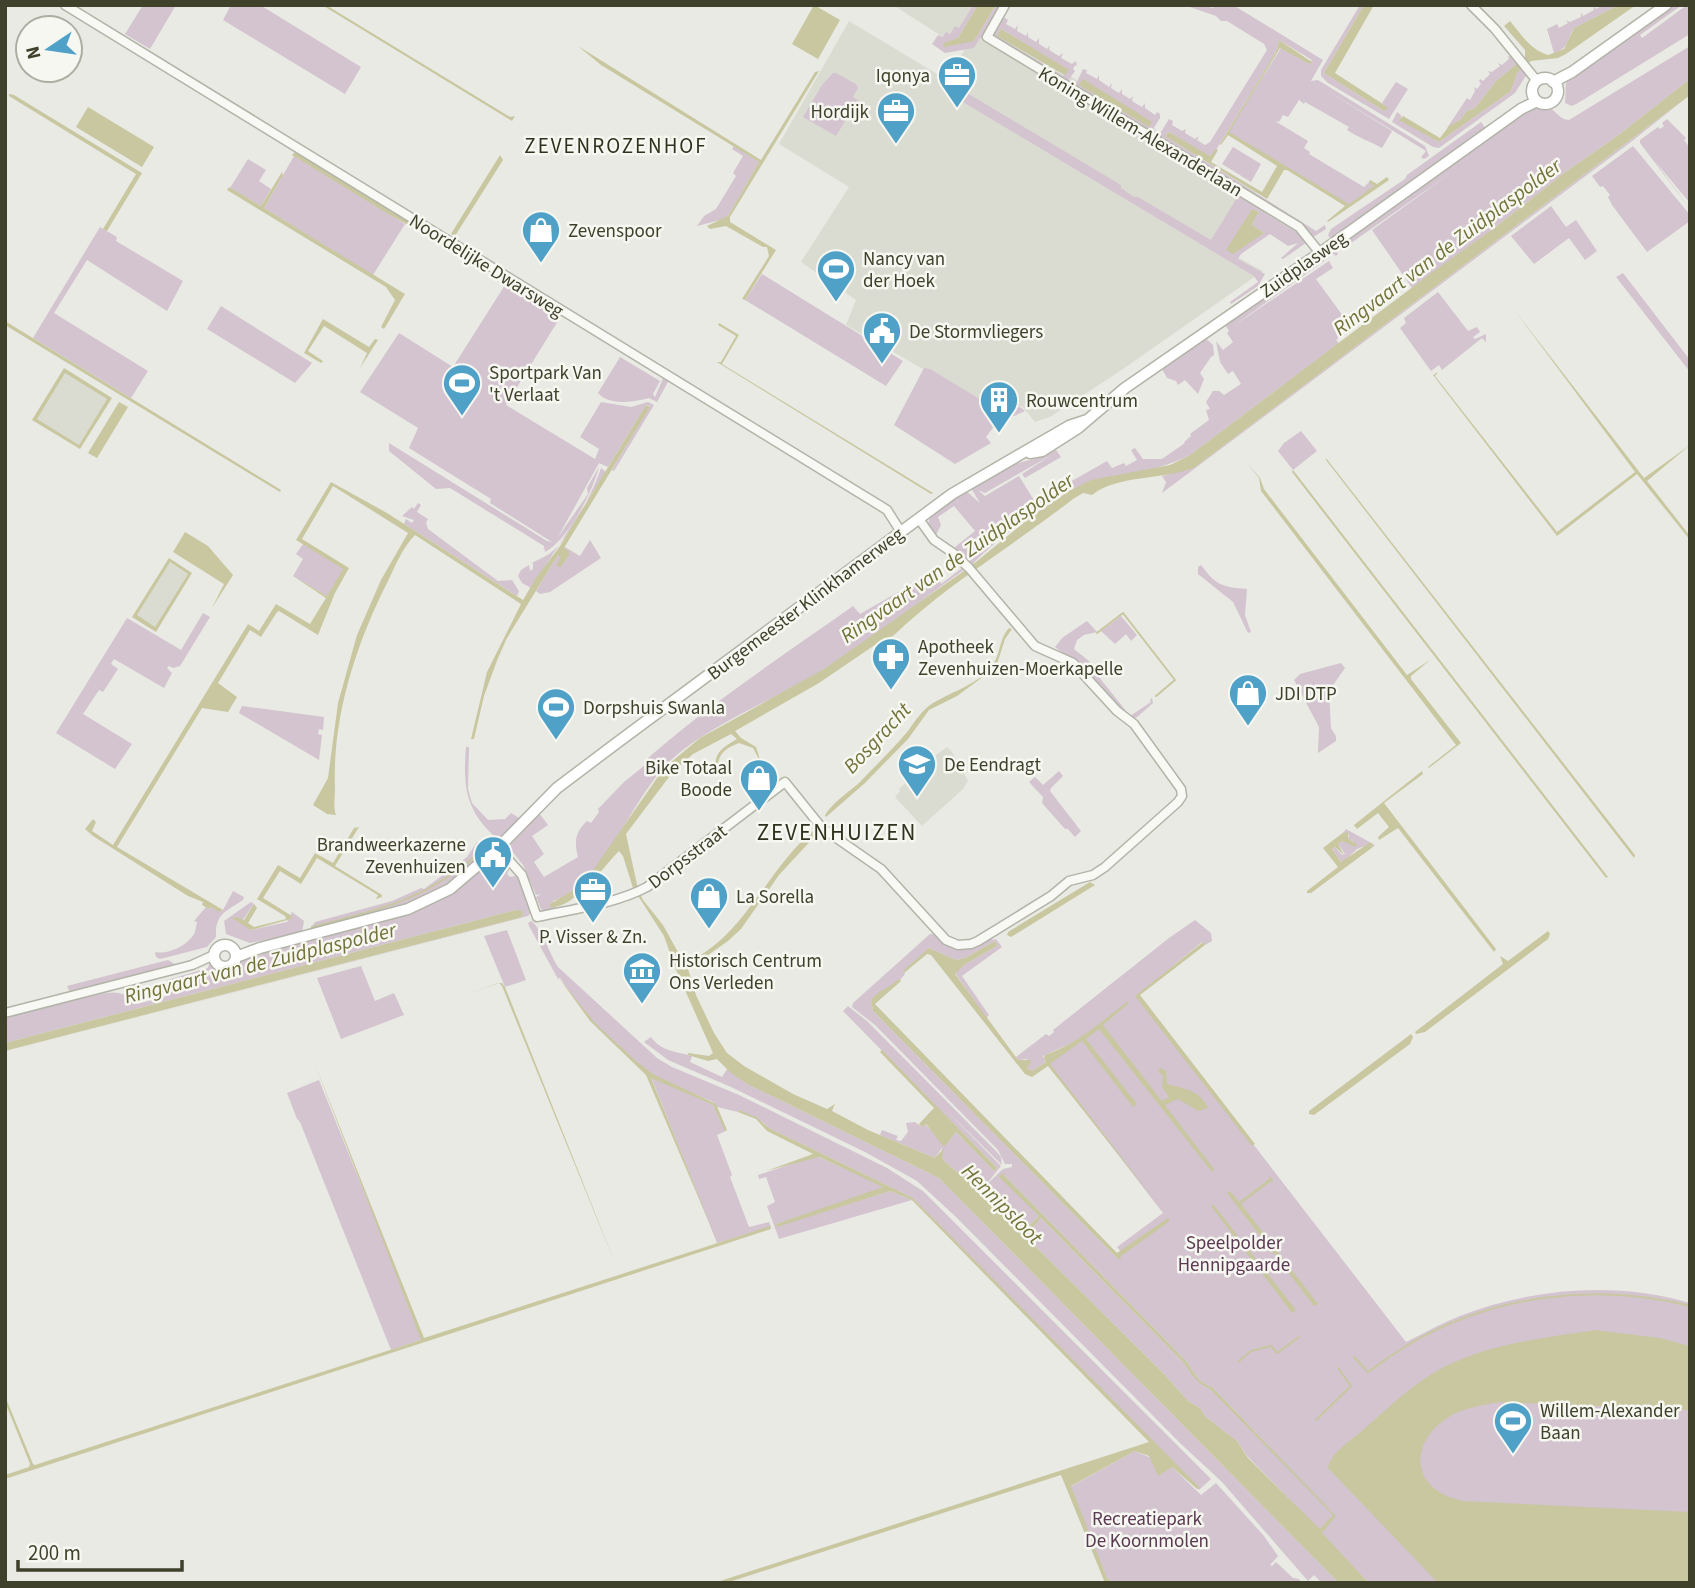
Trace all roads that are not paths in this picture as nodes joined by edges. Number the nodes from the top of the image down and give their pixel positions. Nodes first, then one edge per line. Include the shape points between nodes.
1 (65, 5) edge
2 (1005, 5) edge
3 (1471, 5) edge
4 (1666, 5) edge
5 (1537, 81) junction
6 (1555, 85) junction
7 (1535, 98) junction
8 (1320, 253) junction
9 (919, 519) junction
10 (901, 532) junction
11 (498, 848) junction
12 (235, 954) junction
13 (215, 958) junction
14 (5, 1013) edge

1 - 10 street, Noordelijke Dwarsweg via 880,505
2 - 8 street, Koning Willem-Alexanderlaan via 986,37 1299,227
3 - 5 street
4 - 6 main road
5 - 6 main road via 1545,79
5 - 7 main road
6 - 7 main road via 1557,94 1552,102 1543,104
7 - 8 main road, Zuidplasweg
8 - 9 main road, Zuidplasweg via 1125,388 1087,420 961,488
9 - 10 main road, Burgemeester Klinkhamerweg
9 - 11 street, Dorpsstraat via 934,540 971,570 1035,646 1073,663 1134,724 1181,789 1178,802 1105,867 1069,881 978,941 958,945 946,940 881,869 822,828 785,782 638,891 537,917 522,874
10 - 11 main road, Burgemeester Klinkhamerweg via 557,788
11 - 12 main road, Burgemeester Klinkhamerweg via 463,879 419,905
12 - 13 main road via 226,967
12 - 13 main road via 223,946
13 - 14 street

